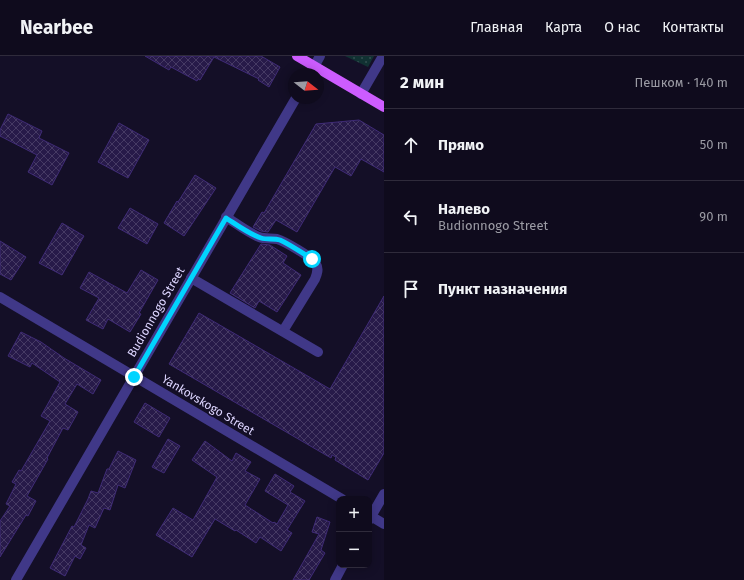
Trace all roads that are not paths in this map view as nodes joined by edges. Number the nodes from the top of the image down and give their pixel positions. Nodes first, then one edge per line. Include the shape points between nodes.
1 (297, 56) edge
2 (320, 56) edge
3 (383, 56) edge
4 (310, 68) edge
5 (313, 68) edge
6 (324, 76) edge
7 (361, 94) junction
8 (292, 104) edge
9 (384, 107) edge
10 (226, 218) junction
11 (191, 278) junction
12 (0, 297) edge
13 (283, 331) junction
14 (318, 352) dead end
15 (134, 377) junction
16 (384, 494) edge
17 (337, 496) edge
18 (372, 514) edge
19 (372, 518) edge
20 (384, 524) edge
21 (341, 568) edge
22 (16, 580) edge
23 (335, 580) edge

1 - 4 main road
2 - 5 street
3 - 7 street
6 - 7 main road
7 - 9 main road
8 - 10 street, Budionnogo Street
10 - 11 street, Budionnogo Street
10 - 13 street via 261,238 281,241 316,264 318,270 315,279
11 - 13 street
11 - 15 street, Budionnogo Street
12 - 15 street, Yankovskogo Street
13 - 14 street
15 - 17 street, Yankovskogo Street
15 - 22 street, Budionnogo Street
16 - 18 street
19 - 20 street
21 - 23 street

